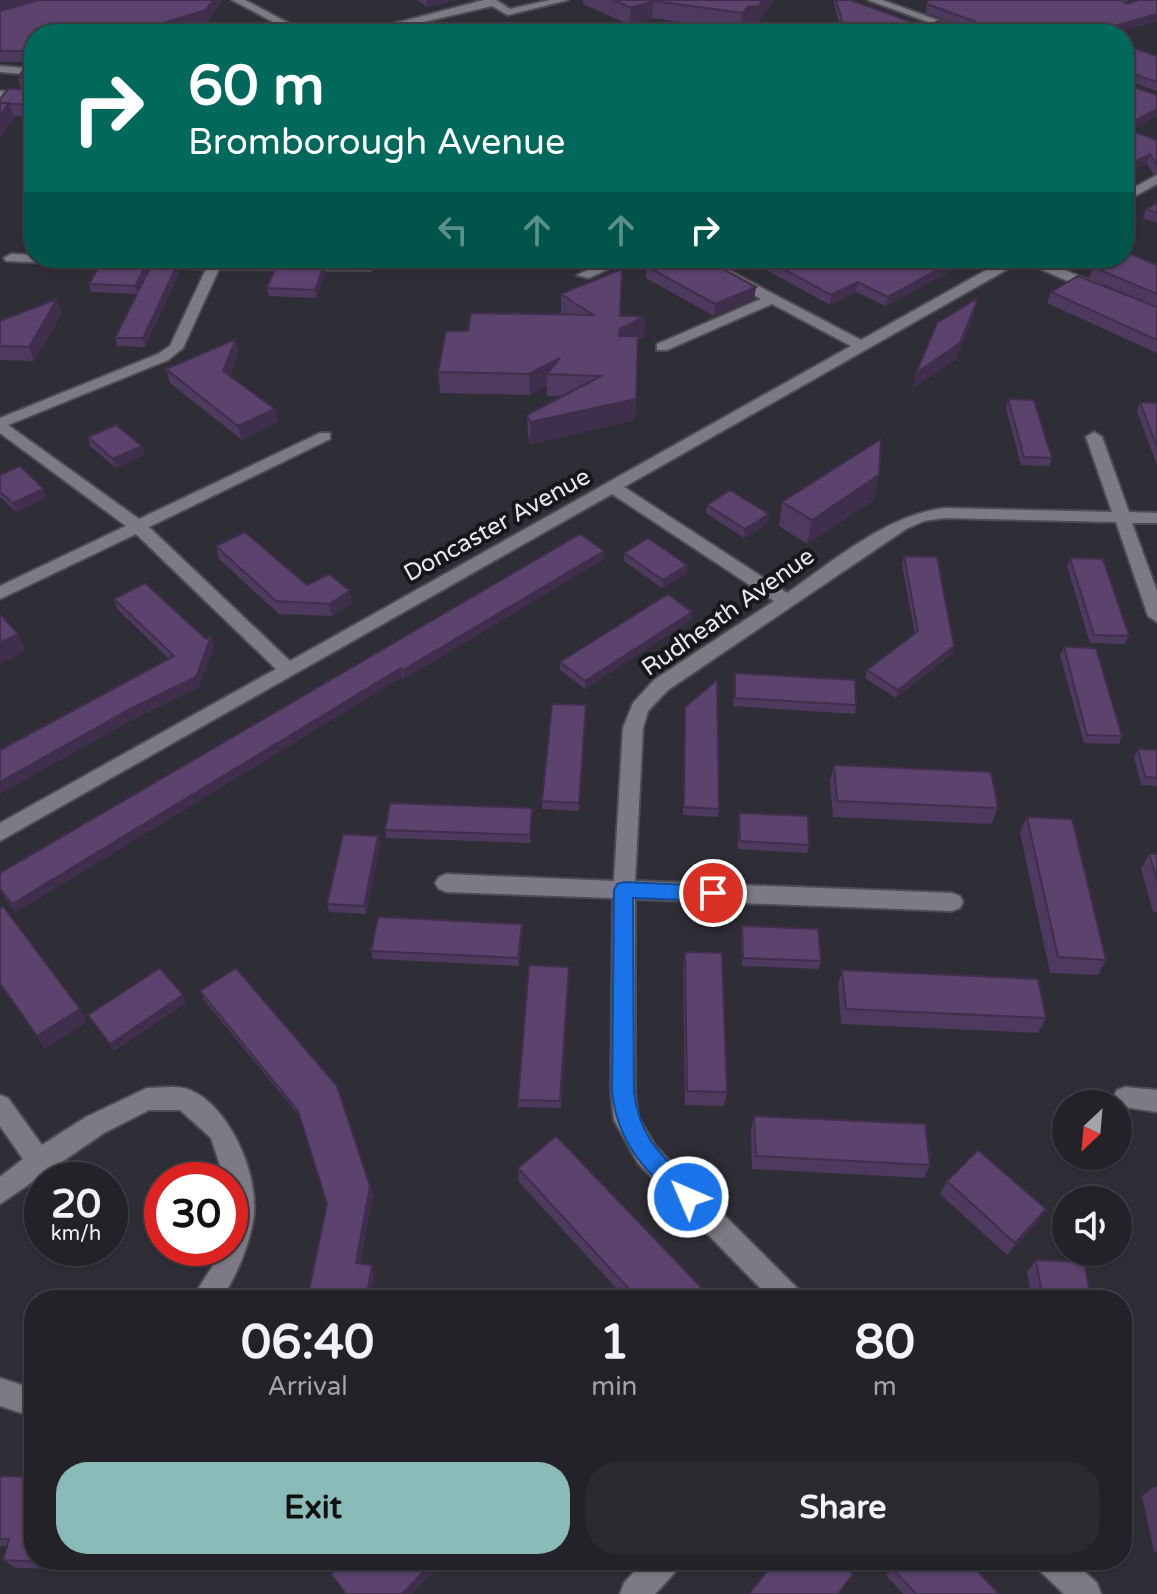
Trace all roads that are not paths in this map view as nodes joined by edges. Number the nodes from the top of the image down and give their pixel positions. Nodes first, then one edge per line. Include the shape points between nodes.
1 (237, 0) edge
2 (563, 0) edge
3 (873, 0) edge
4 (491, 1) edge
5 (937, 22) junction
6 (284, 24) edge
7 (399, 24) edge
8 (932, 24) edge
9 (943, 24) edge
10 (0, 69) edge
11 (24, 71) edge
12 (0, 94) edge
13 (24, 95) edge
14 (1157, 179) edge
15 (1134, 192) edge
16 (11, 258) dead end
17 (24, 258) edge
18 (213, 268) edge
19 (601, 268) edge
20 (714, 268) edge
21 (1000, 268) edge
22 (1048, 268) edge
23 (584, 275) dead end
24 (1113, 296) edge
25 (772, 299) junction
26 (861, 346) junction
27 (662, 347) dead end
28 (0, 424) edge
29 (325, 436) dead end
30 (1094, 437) dead end
31 (614, 488) junction
32 (1121, 517) junction
33 (1157, 518) edge
34 (139, 527) junction
35 (0, 593) edge
36 (787, 601) junction
37 (1157, 616) edge
38 (287, 669) junction
39 (0, 833) edge
40 (446, 883) dead end
41 (624, 890) junction
42 (952, 902) dead end
43 (1132, 1099) edge
44 (1157, 1101) edge
45 (0, 1106) edge
46 (39, 1161) junction
47 (0, 1192) edge
48 (211, 1290) edge
49 (781, 1290) edge
50 (0, 1392) edge
51 (24, 1400) edge
52 (656, 1570) edge
53 (1061, 1570) edge
54 (635, 1594) edge
55 (1086, 1594) edge

1 - 6 street
2 - 4 street via 508,12
3 - 5 street
4 - 7 street
5 - 8 street
5 - 9 street
10 - 11 street
12 - 13 street
14 - 15 street
16 - 17 street
18 - 28 street via 176,348
19 - 23 street
20 - 25 street
21 - 26 street, Doncaster Avenue
22 - 24 street
25 - 26 street
25 - 27 street
26 - 31 street, Doncaster Avenue
28 - 34 street
29 - 34 street
30 - 32 street
31 - 36 street
31 - 38 street, Doncaster Avenue
32 - 33 street, Rudheath Avenue
32 - 36 street, Rudheath Avenue via 921,516
32 - 37 street
34 - 35 street
34 - 38 street
36 - 41 street, Rudheath Avenue via 661,685 640,708 633,728
38 - 39 street, Doncaster Avenue
40 - 41 street
41 - 42 street
41 - 49 street, Rudheath Avenue via 626,1120 647,1155
43 - 44 street
45 - 46 street
46 - 47 street
46 - 48 street via 147,1099 185,1099 220,1130 237,1171 241,1219 222,1275
50 - 51 street
52 - 54 street
53 - 55 street

